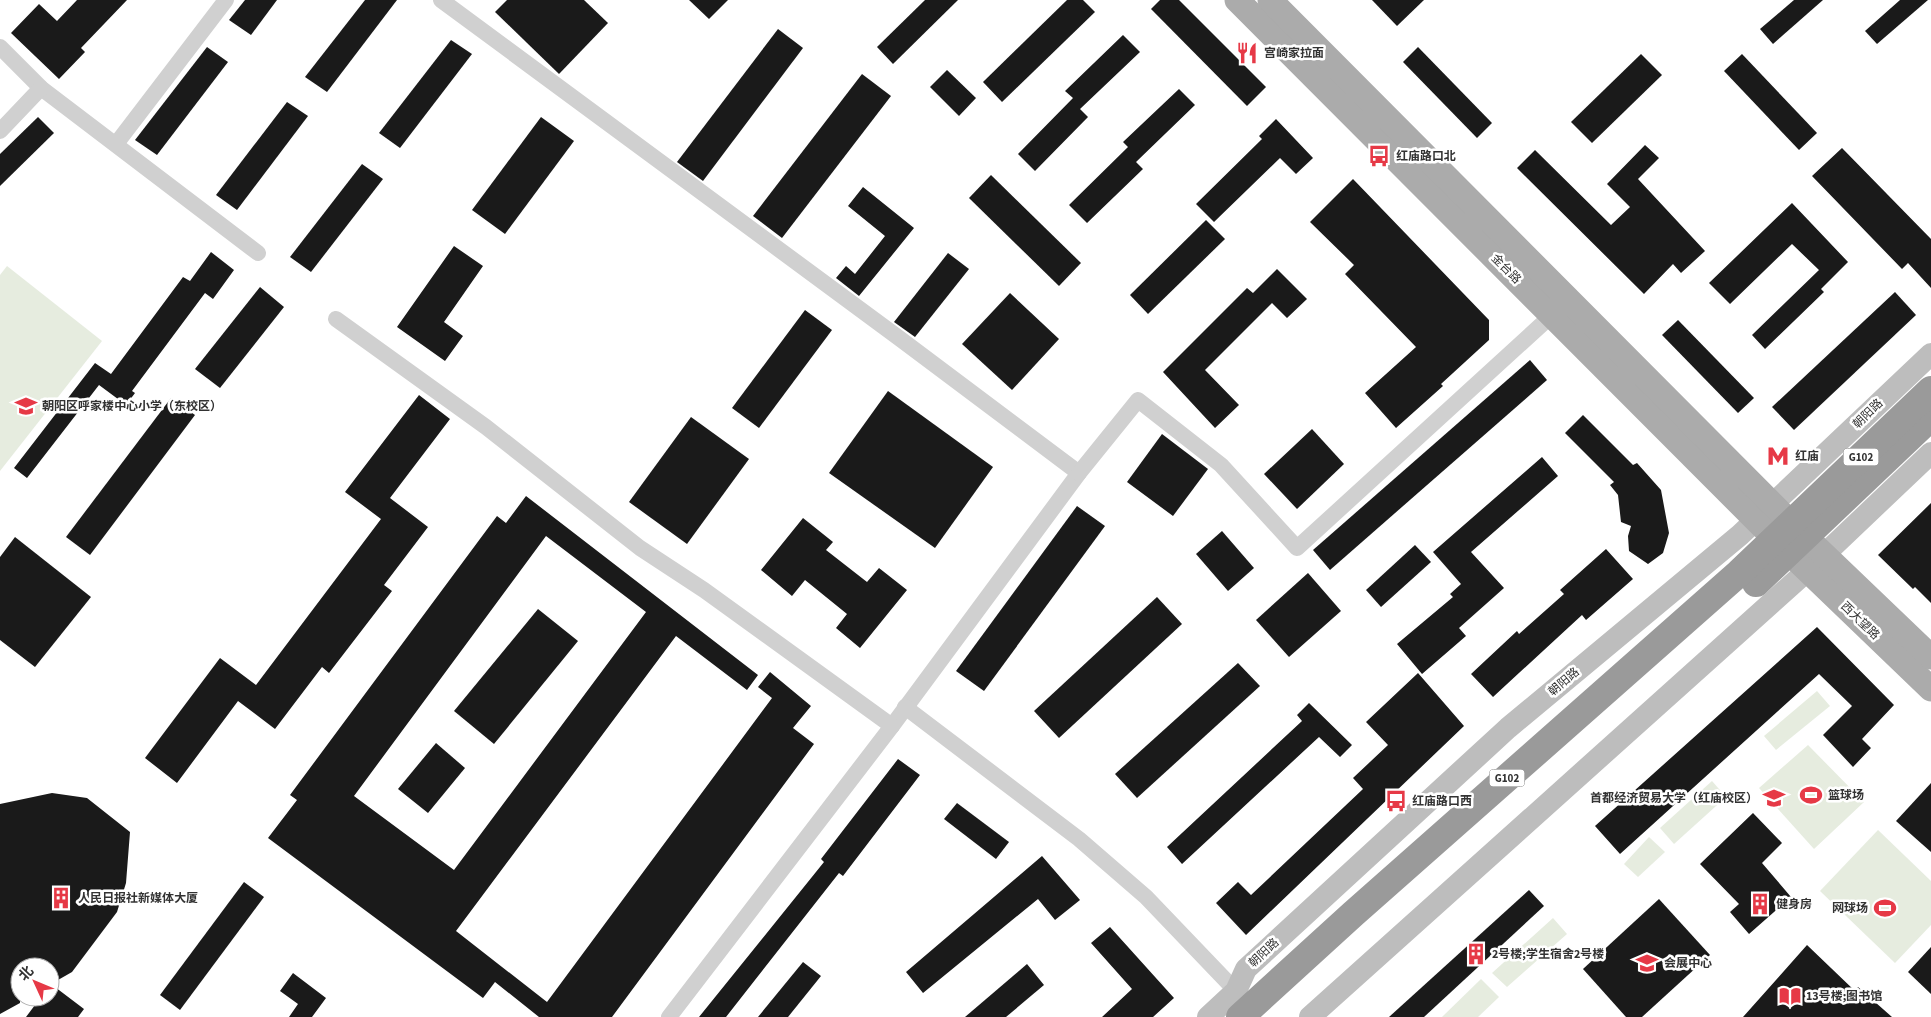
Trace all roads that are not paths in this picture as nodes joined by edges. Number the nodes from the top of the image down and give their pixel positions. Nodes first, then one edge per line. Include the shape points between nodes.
1 (226, 0) edge
2 (441, 0) edge
3 (1237, 0) edge
4 (1270, 0) edge
5 (0, 47) edge
6 (41, 88) junction
7 (0, 132) edge
8 (116, 144) junction
9 (258, 253) dead end
10 (1552, 316) junction
11 (336, 319) dead end
12 (1931, 354) edge
13 (1931, 390) edge
14 (1931, 417) edge
15 (1931, 452) edge
16 (1079, 473) junction
17 (1790, 538) junction
18 (1931, 657) edge
19 (1931, 689) edge
20 (905, 707) junction
21 (892, 726) junction
22 (1238, 1004) edge
23 (669, 1017) edge
24 (1208, 1017) edge
25 (1264, 1017) edge
26 (1310, 1017) edge

1 - 8 street
2 - 16 street
3 - 10 main road, 金台路
4 - 17 main road, 金台路
5 - 6 street
6 - 7 street
6 - 8 street
8 - 9 street
10 - 16 street via 1297,548 1221,465 1138,400
10 - 17 main road, 金台路
11 - 21 street via 486,427 640,548 704,590
12 - 17 street, 朝阳路
13 - 17 highway, 朝阳路 / G102
14 - 17 highway, 朝阳路 / G102
15 - 17 street, 朝阳路
16 - 20 street
17 - 18 main road, 西大望路
17 - 19 main road, 西大望路
17 - 22 highway, 朝阳路 / G102
17 - 22 street, 朝阳路 via 1508,728 1246,969
17 - 25 highway, 朝阳路 / G102
17 - 26 street, 朝阳路
20 - 21 street
20 - 22 street via 1094,852 1146,897
21 - 23 street
22 - 24 street, 朝阳路

